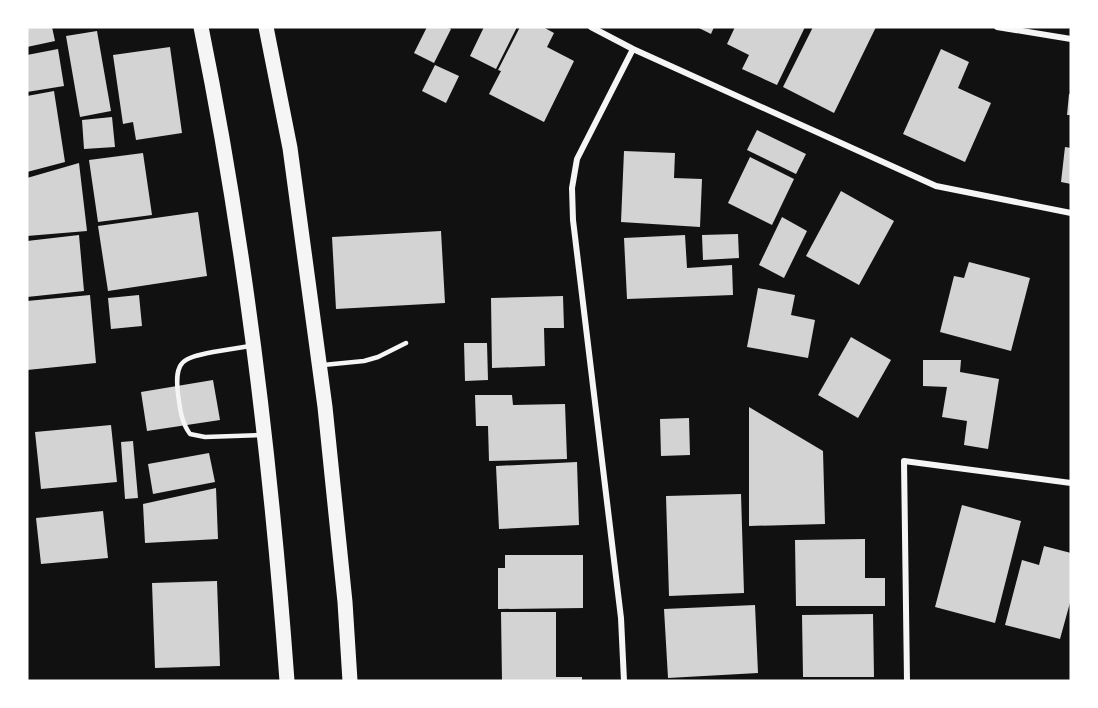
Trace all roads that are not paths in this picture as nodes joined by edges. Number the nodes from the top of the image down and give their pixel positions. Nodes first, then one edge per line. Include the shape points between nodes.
1 (201, 27) edge
2 (266, 27) edge
3 (591, 27) edge
4 (997, 27) edge
5 (1071, 39) edge
6 (633, 49) junction
7 (1071, 213) edge
8 (406, 343) dead end
9 (255, 345) junction
10 (320, 365) junction
11 (265, 435) junction
12 (1071, 483) edge
13 (287, 681) edge
14 (350, 681) edge
15 (624, 681) edge
16 (907, 681) edge

1 - 9 main road
2 - 10 main road via 290,148
3 - 6 street
4 - 5 street
6 - 7 street via 936,186
6 - 15 street via 578,159 572,188 621,618
8 - 10 lane via 371,359
9 - 11 main road
9 - 11 lane via 188,357 176,377 180,413 190,434
10 - 14 main road
11 - 13 main road
12 - 16 street via 904,461

